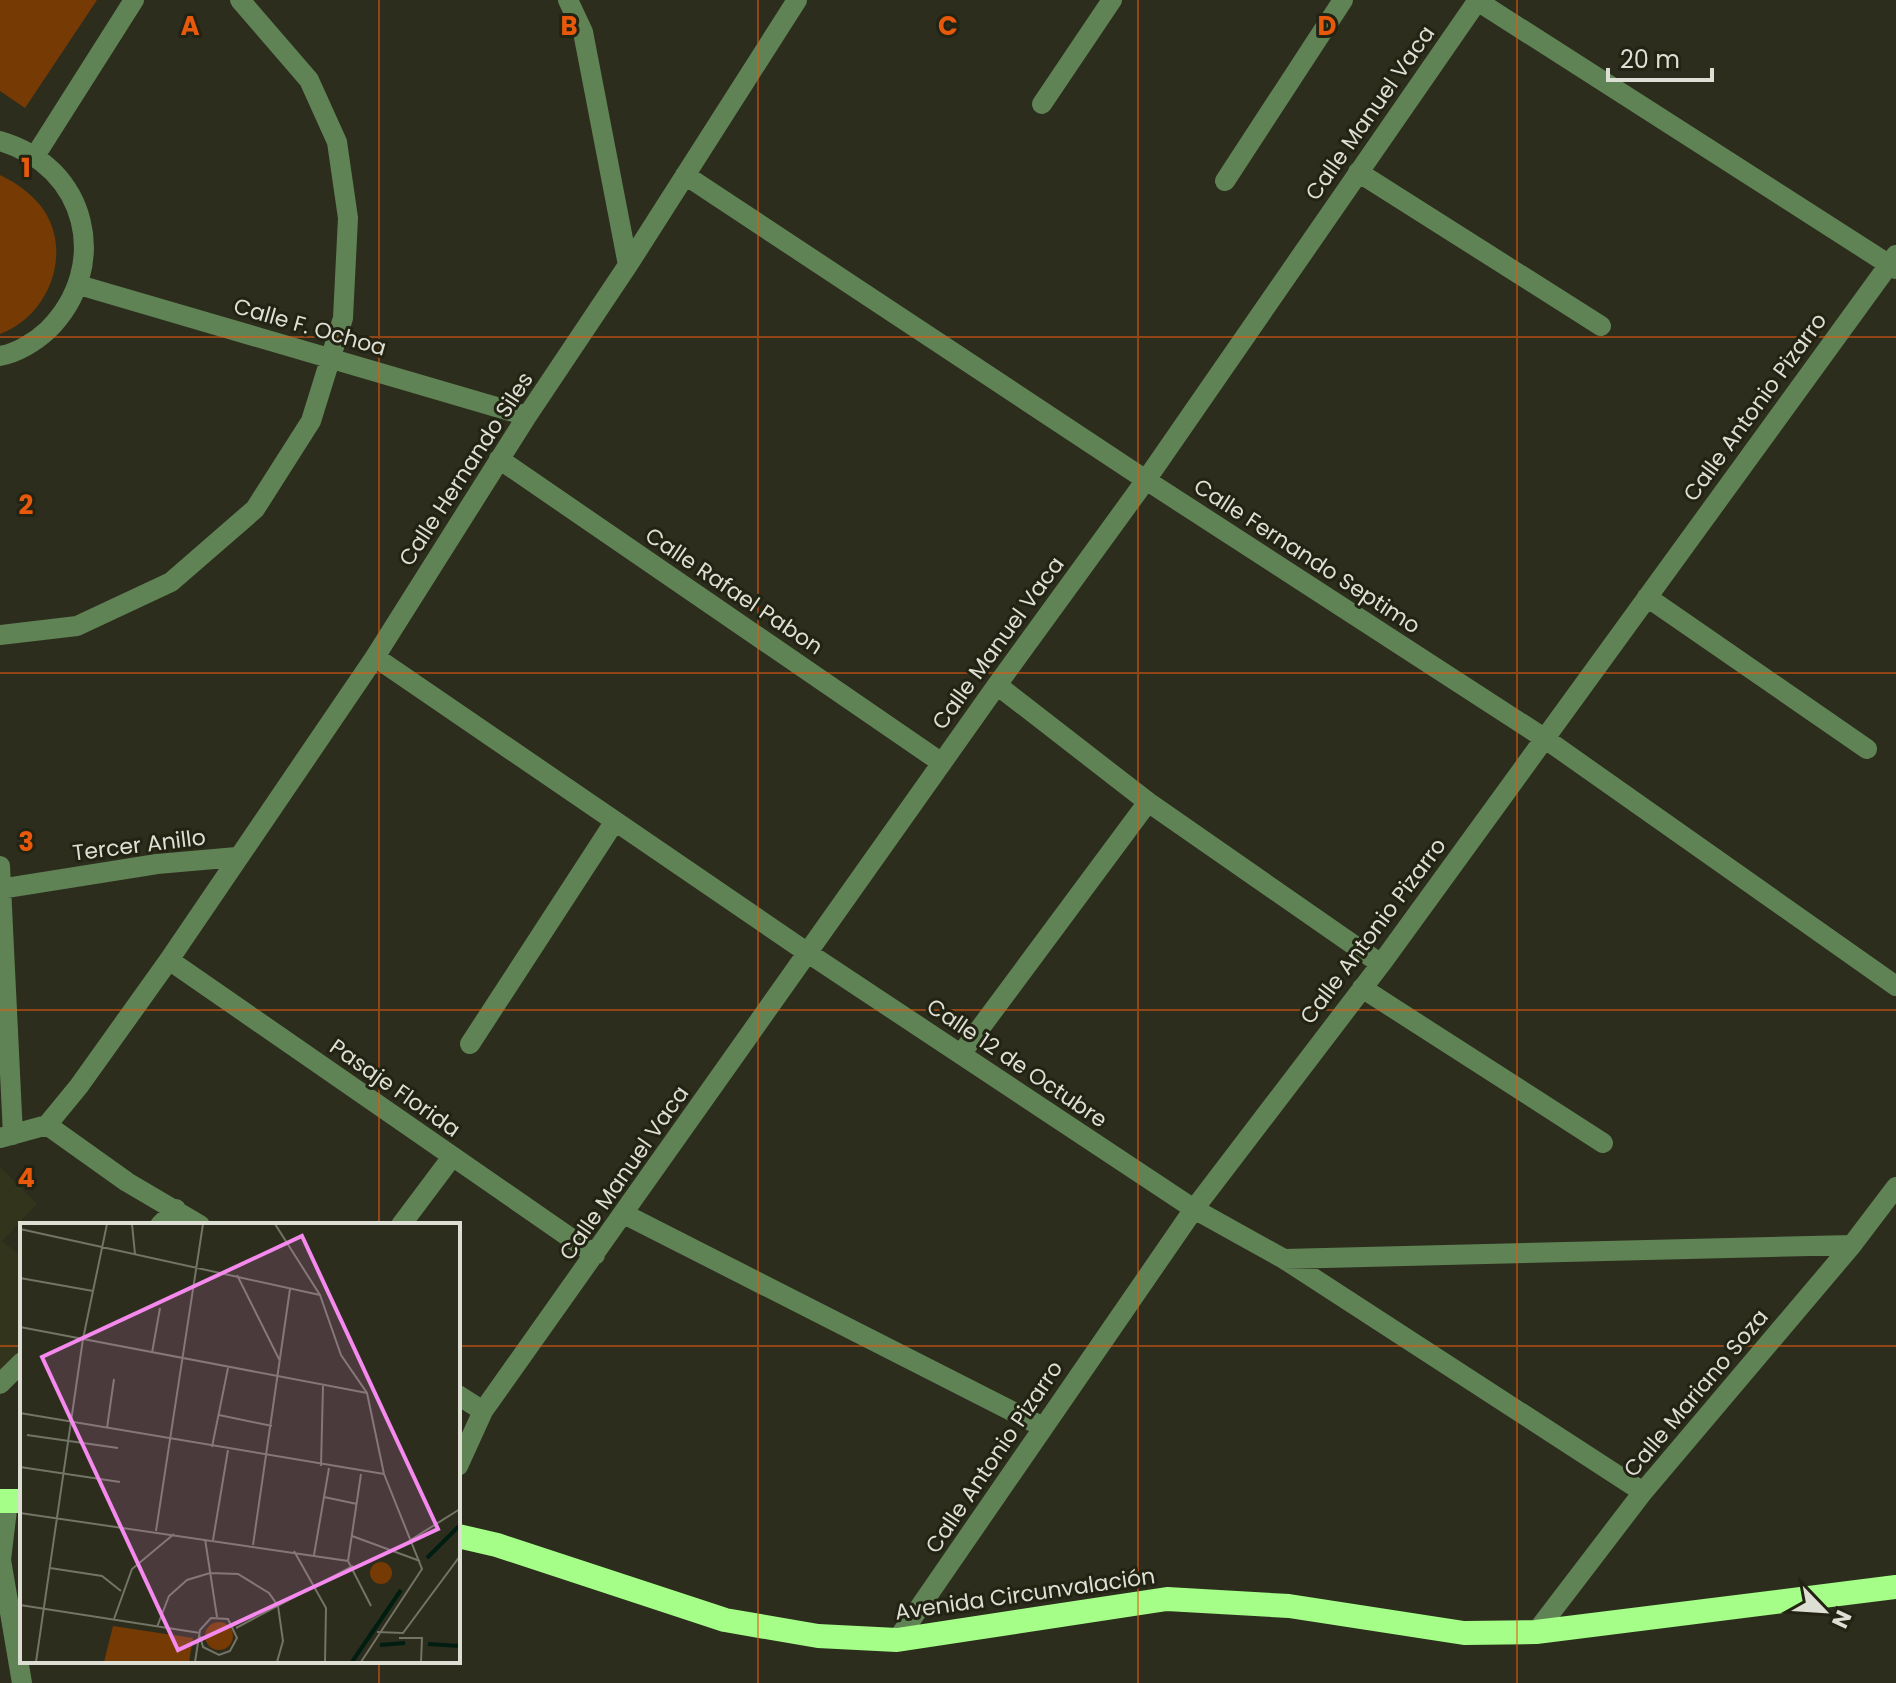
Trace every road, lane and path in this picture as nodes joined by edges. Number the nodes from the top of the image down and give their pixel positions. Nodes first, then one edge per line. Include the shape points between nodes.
1 (134, 0) edge
2 (240, 0) edge
3 (568, 0) edge
4 (797, 0) edge
5 (1112, 0) edge
6 (1343, 0) edge
7 (1477, 0) edge
8 (1042, 104) dead end
9 (0, 132) edge
10 (0, 141) edge
11 (28, 152) junction
12 (1358, 172) junction
13 (685, 175) junction
14 (1225, 181) dead end
15 (1894, 263) edge
16 (628, 265) junction
17 (79, 285) junction
18 (1601, 326) dead end
19 (0, 356) edge
20 (333, 358) junction
21 (527, 416) junction
22 (499, 459) junction
23 (1146, 480) junction
24 (1647, 597) junction
25 (0, 635) edge
26 (375, 657) junction
27 (997, 685) junction
28 (1544, 738) junction
29 (1867, 749) dead end
30 (942, 763) junction
31 (1148, 802) junction
32 (615, 821) junction
33 (237, 857) junction
34 (0, 866) edge
35 (1, 889) edge
36 (808, 953) junction
37 (169, 960) junction
38 (1381, 964) junction
39 (1896, 986) edge
40 (1362, 988) junction
41 (470, 1044) dead end
42 (961, 1054) junction
43 (47, 1125) junction
44 (7, 1137) edge
45 (1603, 1143) dead end
46 (452, 1157) junction
47 (1896, 1187) edge
48 (176, 1209) junction
49 (1194, 1209) junction
50 (624, 1214) junction
51 (162, 1223) edge
52 (197, 1223) edge
53 (402, 1223) edge
54 (1852, 1245) junction
55 (595, 1255) junction
56 (1284, 1259) junction
57 (20, 1364) edge
58 (0, 1384) edge
59 (460, 1396) edge
60 (483, 1411) junction
61 (1043, 1427) junction
62 (460, 1462) edge
63 (1643, 1492) junction
64 (10, 1501) edge
65 (460, 1536) edge
66 (1896, 1587) edge
67 (1536, 1632) junction
68 (897, 1640) junction
69 (22, 1683) edge

1 - 11 street
2 - 20 street via 309,80 337,142 348,218 343,318
3 - 16 street via 583,32
4 - 13 street, Calle Hernando Siles
5 - 8 street
6 - 14 street
7 - 12 street, Calle Manuel Vaca
7 - 15 street
9 - 11 street
10 - 11 street
11 - 17 street via 48,165 69,190 81,220 85,253
12 - 18 street
12 - 23 street, Calle Manuel Vaca
13 - 16 street, Calle Hernando Siles
13 - 23 street, Calle Fernando Septimo
15 - 24 street, Calle Antonio Pizarro
16 - 21 street, Calle Hernando Siles
17 - 19 street via 63,315 38,339
17 - 20 street, Calle F. Ochoa
20 - 21 street, Calle F. Ochoa
20 - 25 street via 311,421 255,509 171,582 77,626
21 - 22 street, Calle Hernando Siles
22 - 26 street, Calle Hernando Siles
22 - 30 street, Calle Rafael Pabon
23 - 27 street, Calle Manuel Vaca
23 - 28 street, Calle Fernando Septimo
24 - 28 street, Calle Antonio Pizarro
24 - 29 street
26 - 32 street, Calle 12 de Octubre
26 - 33 street, Calle Hernando Siles
27 - 30 street, Calle Manuel Vaca
27 - 31 street
28 - 38 street, Calle Antonio Pizarro
28 - 39 street, Calle Fernando Septimo
30 - 36 street, Calle Manuel Vaca
31 - 38 street
31 - 42 street
32 - 36 street, Calle 12 de Octubre
32 - 41 street
33 - 35 street, Tercer Anillo
33 - 37 street, Calle Hernando Siles
34 - 35 street
35 - 44 street
36 - 42 street, Calle 12 de Octubre
36 - 50 street, Calle Manuel Vaca
37 - 43 street, Calle Hernando Siles
37 - 46 street, Pasaje Florida
38 - 40 street, Calle Antonio Pizarro
40 - 45 street
40 - 49 street, Calle Antonio Pizarro
42 - 49 street, Calle 12 de Octubre
43 - 44 street
43 - 48 street via 127,1182
46 - 53 street
46 - 55 street, Pasaje Florida
47 - 54 street, Calle Mariano Soza
48 - 51 street
48 - 52 street
49 - 56 street, Calle 12 de Octubre
49 - 61 street, Calle Antonio Pizarro
50 - 55 street, Calle Manuel Vaca
50 - 61 street
54 - 56 street
54 - 63 street, Calle Mariano Soza
55 - 60 street, Calle Manuel Vaca
56 - 63 street, Calle 12 de Octubre
57 - 58 street
59 - 60 street
60 - 62 street, Calle Manuel Vaca
61 - 68 street, Calle Antonio Pizarro
63 - 67 street, Calle Mariano Soza
64 - 69 street via 1,1560
65 - 68 highway, Avenida Circunvalación via 725,1620 818,1636
66 - 67 highway, Avenida Circunvalación
67 - 68 highway, Avenida Circunvalación via 1464,1633 1289,1606 1167,1599

